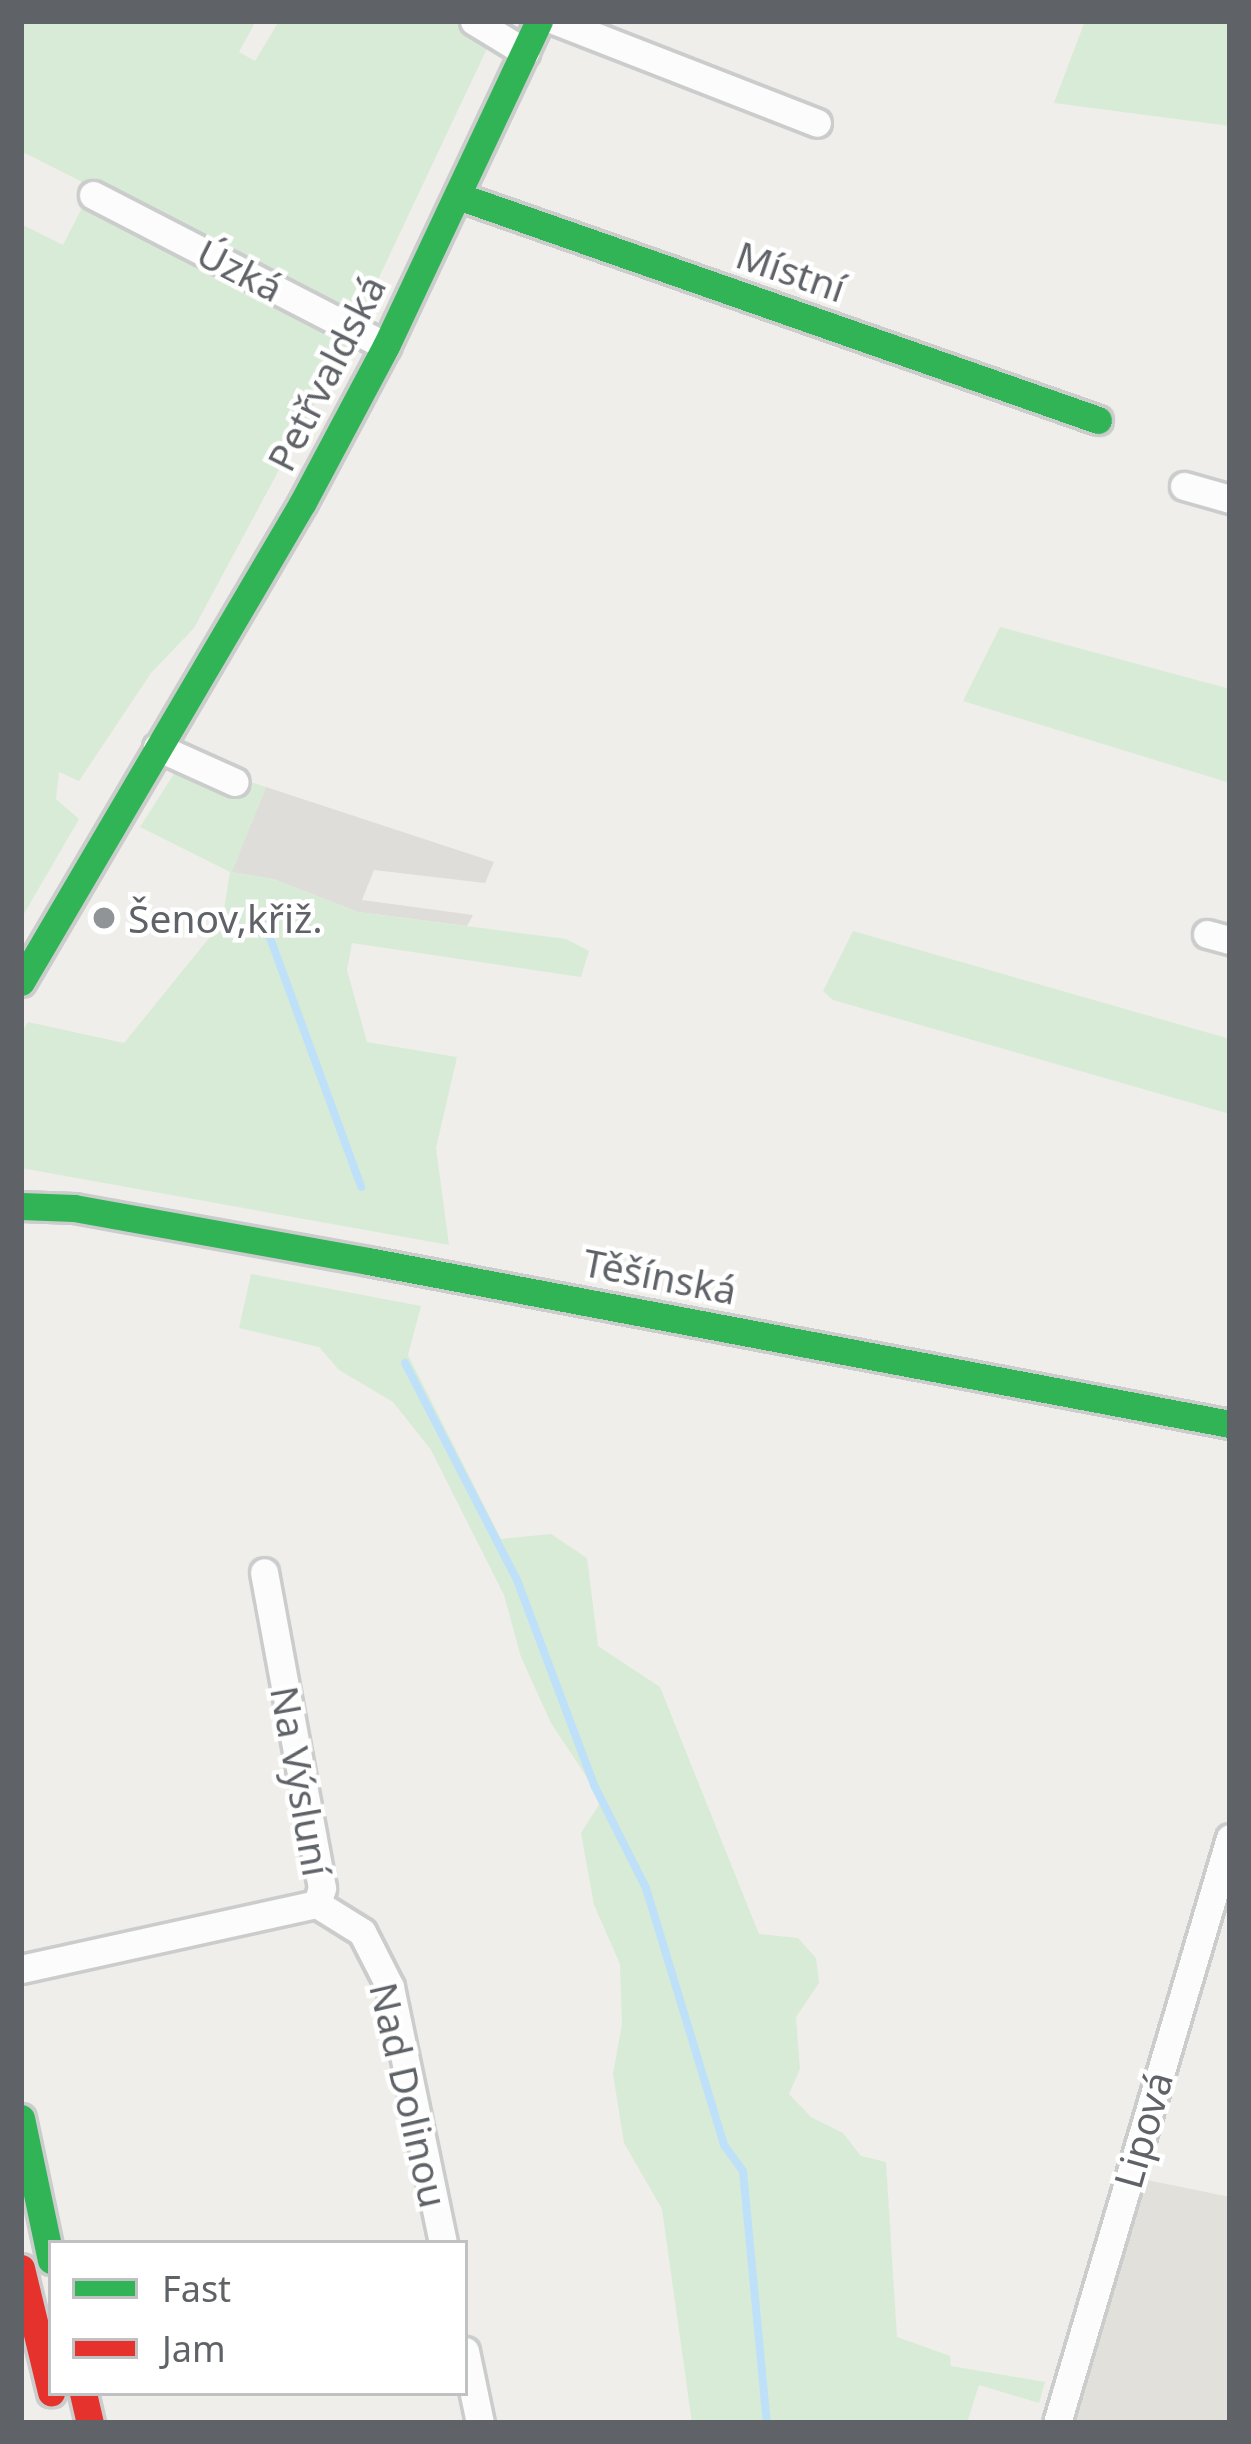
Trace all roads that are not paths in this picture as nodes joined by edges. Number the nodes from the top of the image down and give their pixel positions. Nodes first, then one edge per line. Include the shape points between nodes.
1 (473, 21) edge
2 (539, 21) edge
3 (556, 21) edge
4 (524, 52) junction
5 (817, 123) dead end
6 (93, 195) dead end
7 (458, 196) junction
8 (386, 346) junction
9 (1098, 420) dead end
10 (1184, 486) dead end
11 (1230, 499) edge
12 (157, 747) junction
13 (235, 782) dead end
14 (21, 982) edge
15 (21, 1188) edge
16 (21, 1206) edge
17 (74, 1208) junction
18 (1230, 1424) edge
19 (264, 1572) dead end
20 (1230, 1838) edge
21 (317, 1904) junction
22 (21, 1969) edge
23 (21, 2118) edge
24 (442, 2240) edge
25 (48, 2246) edge
26 (21, 2267) edge
27 (468, 2365) edge
28 (48, 2380) edge
29 (480, 2423) edge
30 (1057, 2423) edge

1 - 4 street
2 - 4 main road, Petřvaldská
3 - 5 street
4 - 7 main road, Petřvaldská
6 - 8 street, Úzká
7 - 8 main road, Petřvaldská
7 - 9 main road, Místní
8 - 12 main road, Petřvaldská
10 - 11 street
12 - 13 street
12 - 14 main road, Petřvaldská
15 - 17 main road, Těšínská
16 - 17 main road, Těšínská
17 - 18 main road, Těšínská
19 - 21 street, Na Výsluní via 322,1888
20 - 30 street, Lipová
21 - 22 street, Na Výsluní
21 - 24 street, Nad Dolinou via 362,1932 390,1987
23 - 25 main road
26 - 28 main road
27 - 29 street

